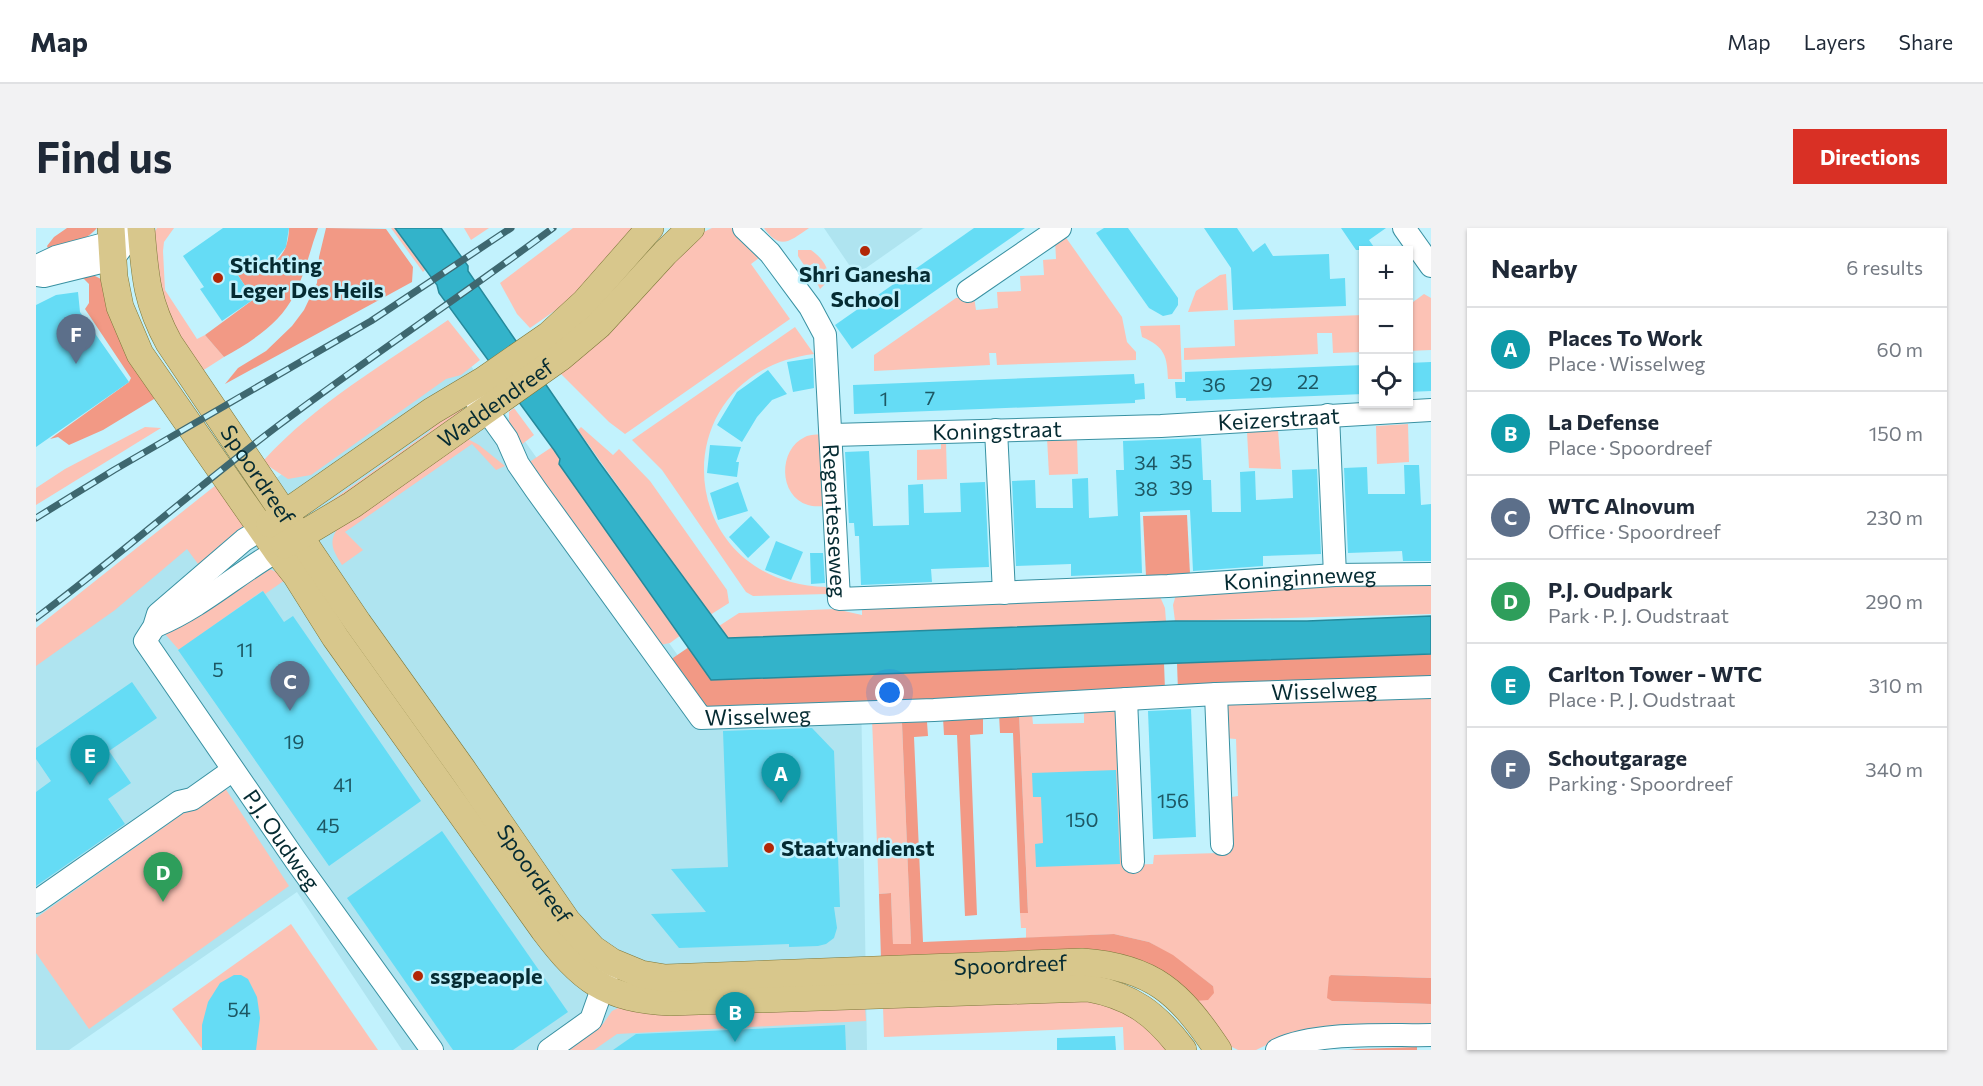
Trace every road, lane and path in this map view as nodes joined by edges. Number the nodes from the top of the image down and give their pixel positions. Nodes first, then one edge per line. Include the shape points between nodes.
1 (136, 228) edge
2 (141, 228) edge
3 (650, 228) edge
4 (691, 228) edge
5 (1060, 228) edge
6 (1404, 228) edge
7 (754, 233) edge
8 (115, 239) edge
9 (1431, 266) edge
10 (36, 269) edge
11 (36, 275) edge
12 (968, 291) dead end
13 (555, 346) junction
14 (475, 385) junction
15 (488, 410) junction
16 (1431, 410) edge
17 (1328, 415) junction
18 (1161, 426) joint
19 (996, 430) junction
20 (831, 435) junction
21 (292, 525) junction
22 (262, 529) junction
23 (277, 550) junction
24 (1431, 574) edge
25 (1335, 575) junction
26 (1168, 586) joint
27 (1004, 593) junction
28 (154, 627) junction
29 (1431, 687) edge
30 (1216, 694) junction
31 (1126, 699) junction
32 (230, 765) junction
33 (451, 775) junction
34 (1222, 844) dead end
35 (1133, 862) dead end
36 (36, 902) edge
37 (607, 974) junction
38 (889, 982) junction
39 (1431, 1035) edge
40 (432, 1050) edge
41 (549, 1050) edge
42 (1183, 1050) edge
43 (1218, 1050) edge
44 (1277, 1050) edge

1 - 8 street
2 - 21 main road, Spoordreef via 145,280 158,324
3 - 13 main road, Waddendreef via 585,302
4 - 13 main road, Waddendreef via 599,325
5 - 12 street
6 - 9 street
7 - 20 street, Regentesseweg via 810,307 825,335
8 - 10 street via 56,257
8 - 11 street via 45,276
8 - 22 main road, Spoordreef via 114,277 120,307 140,354
13 - 14 main road, Waddendreef
13 - 15 main road, Waddendreef
14 - 15 street, Wisselweg
14 - 21 main road, Waddendreef via 432,411
15 - 21 main road, Waddendreef via 352,505
15 - 31 street, Wisselweg via 492,445 518,464 701,718
16 - 17 street, Keizerstraat
17 - 18 street, Keizerstraat
17 - 25 street
18 - 19 street, Koningstraat
19 - 20 street, Koningstraat
19 - 27 street
20 - 27 street, Regentesseweg via 839,599
21 - 22 main road, Waddendreef
21 - 23 main road, Waddendreef
21 - 33 main road, Spoordreef via 378,653
22 - 23 main road, Spoordreef
22 - 28 street via 158,614
23 - 28 street via 177,617
23 - 33 main road, Spoordreef via 335,637
24 - 25 street, Koninginneweg
25 - 26 street, Koninginneweg
26 - 27 street, Regentesseweg
28 - 32 street, P.J. Oudweg via 145,641
29 - 30 street, Wisselweg
30 - 31 street, Wisselweg
30 - 34 street
31 - 35 street
32 - 36 street via 185,792 179,802
32 - 40 street, P.J. Oudweg
33 - 37 main road, Spoordreef via 477,812 593,949
37 - 38 main road, Spoordreef
37 - 41 street via 591,1020
38 - 42 main road, Spoordreef via 1104,991 1146,1009
38 - 43 main road, Spoordreef via 1082,962 1120,967 1169,990 1187,1007
39 - 44 street via 1319,1038

